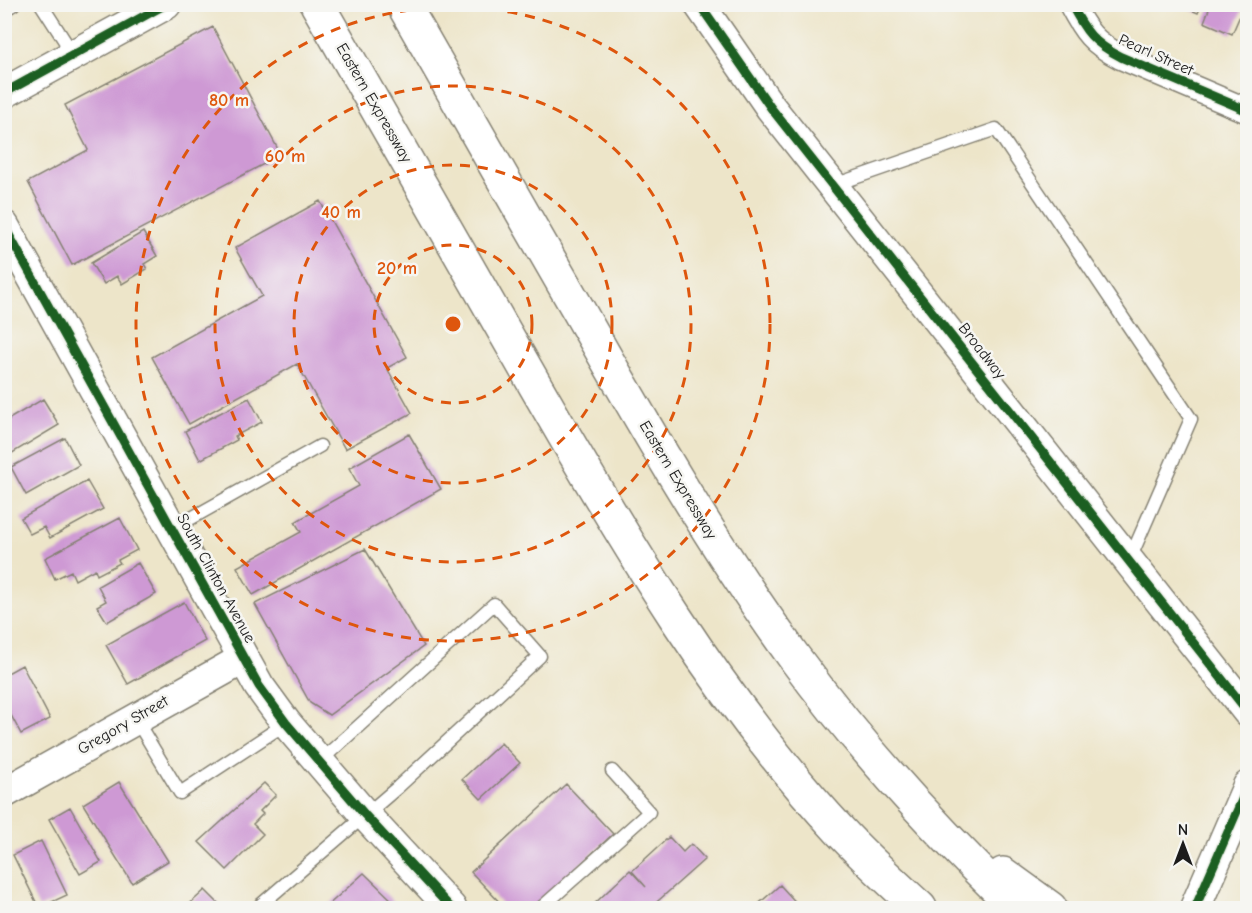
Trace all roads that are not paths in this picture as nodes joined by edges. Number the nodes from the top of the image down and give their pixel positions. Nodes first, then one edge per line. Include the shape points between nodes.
1 (14, 4) edge
2 (41, 4) edge
3 (166, 4) edge
4 (317, 4) edge
5 (404, 4) edge
6 (699, 4) edge
7 (1071, 4) edge
8 (4, 10) edge
9 (73, 55) junction
10 (4, 93) edge
11 (1248, 111) edge
12 (832, 185) junction
13 (4, 226) edge
14 (320, 447) dead end
15 (172, 529) junction
16 (1129, 562) junction
17 (243, 659) junction
18 (1248, 712) edge
19 (135, 718) junction
20 (286, 723) junction
21 (319, 762) junction
22 (612, 771) dead end
23 (1248, 786) edge
24 (4, 793) edge
25 (920, 807) junction
26 (365, 815) junction
27 (842, 832) junction
28 (1196, 907) edge
29 (257, 909) edge
30 (451, 909) edge
31 (541, 909) edge
32 (905, 909) edge
33 (920, 909) edge
34 (1017, 909) edge
35 (1050, 909) edge

1 - 8 lane
2 - 9 lane
3 - 9 street
4 - 27 highway, Eastern Expressway via 554,417 654,582 749,720
5 - 25 highway, Eastern Expressway via 634,408 709,531 795,658
6 - 12 street, Broadway via 771,108
7 - 11 street, Pearl Street via 1086,32 1102,47
9 - 10 street
12 - 16 street, Broadway
12 - 16 lane via 996,129 1191,419
13 - 15 street, South Clinton Avenue
14 - 15 lane
15 - 17 street, South Clinton Avenue
16 - 18 street, Broadway
17 - 19 street, Gregory Street
17 - 20 street, South Clinton Avenue
19 - 20 lane via 180,793
19 - 24 street, Gregory Street
20 - 21 street, South Clinton Avenue
21 - 26 street, South Clinton Avenue
21 - 26 lane via 494,604 540,656
22 - 31 lane via 649,812
23 - 28 street
25 - 34 highway, Eastern Expressway
25 - 35 highway
26 - 29 lane
26 - 30 street, South Clinton Avenue
27 - 32 highway
27 - 33 highway, Eastern Expressway

